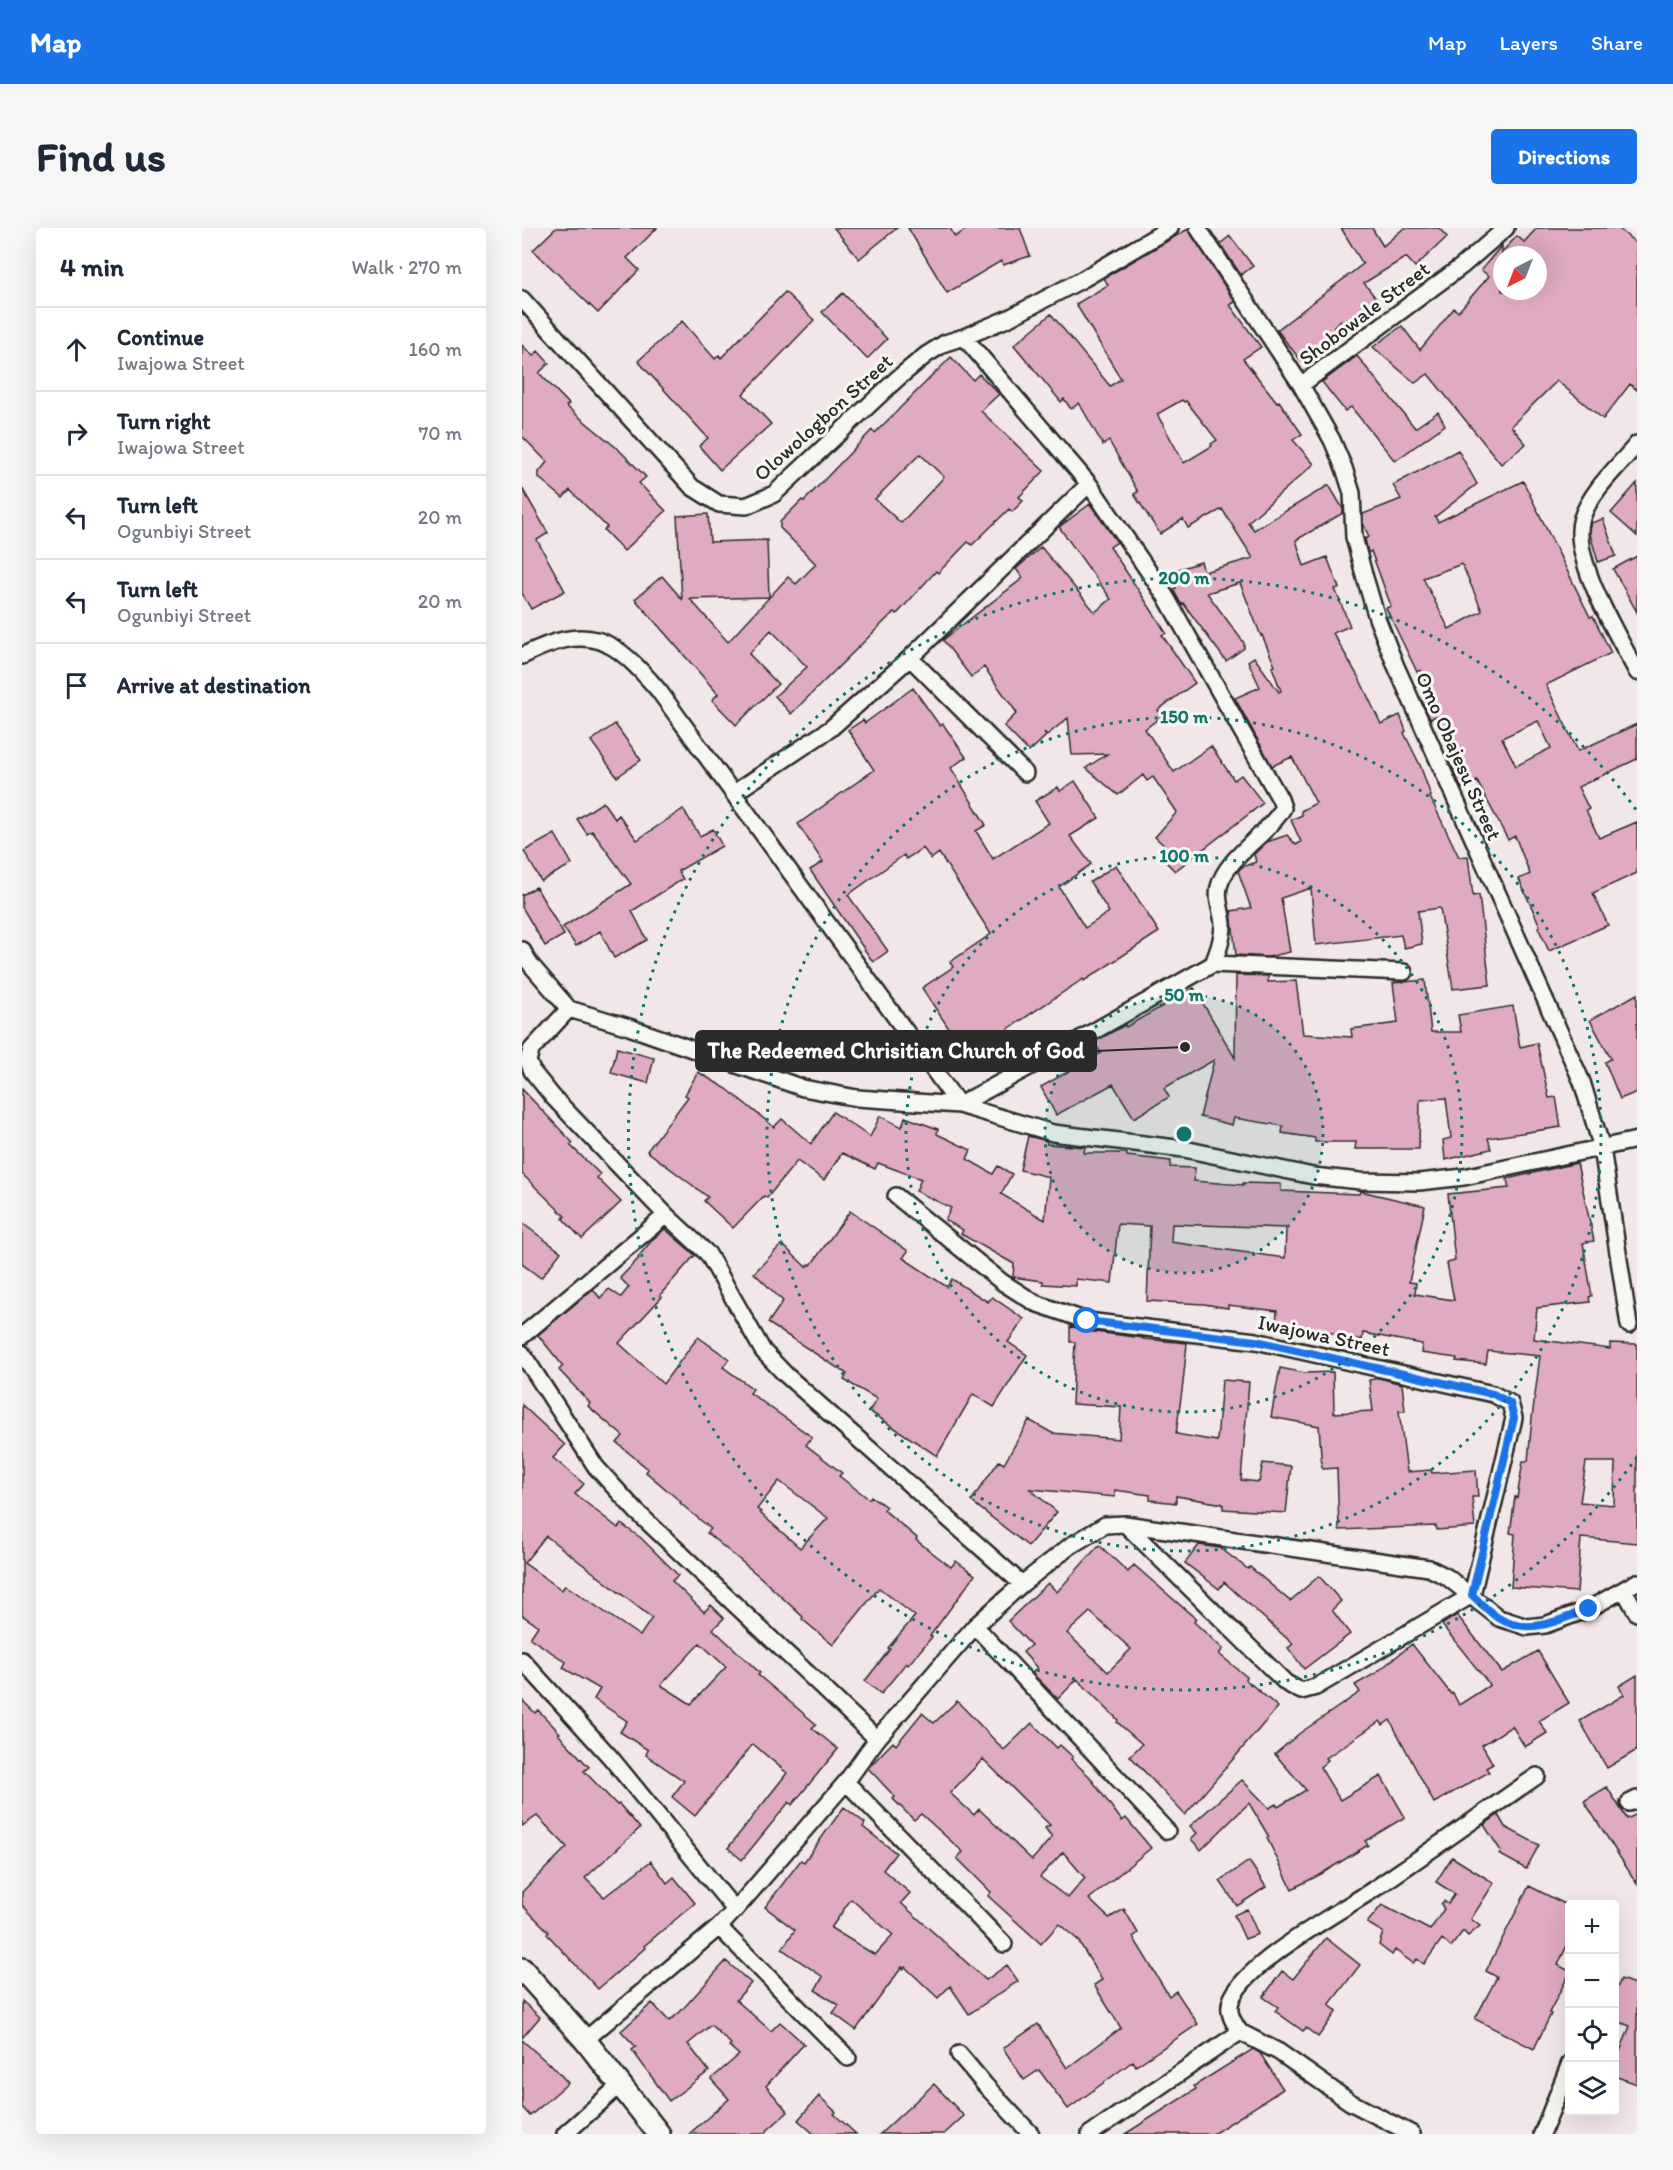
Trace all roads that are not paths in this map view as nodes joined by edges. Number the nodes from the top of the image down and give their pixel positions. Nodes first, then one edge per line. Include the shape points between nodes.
1 (1170, 228) edge
2 (1198, 228) edge
3 (1506, 228) edge
4 (522, 299) edge
5 (964, 337) junction
6 (1301, 385) junction
7 (1637, 444) edge
8 (1089, 483) junction
9 (522, 656) edge
10 (910, 658) junction
11 (1637, 672) edge
12 (1024, 773) dead end
13 (734, 793) junction
14 (522, 950) edge
15 (1213, 964) junction
16 (1404, 972) dead end
17 (569, 1009) junction
18 (959, 1105) junction
19 (1637, 1140) edge
20 (1602, 1148) junction
21 (896, 1196) dead end
22 (666, 1215) junction
23 (1629, 1325) dead end
24 (522, 1336) edge
25 (522, 1353) edge
26 (1125, 1524) junction
27 (1022, 1584) junction
28 (1631, 1586) edge
29 (1472, 1595) junction
30 (1637, 1613) edge
31 (975, 1626) junction
32 (522, 1660) edge
33 (877, 1739) junction
34 (1537, 1776) dead end
35 (846, 1782) junction
36 (1167, 1831) dead end
37 (735, 1910) junction
38 (719, 1927) junction
39 (1004, 1944) dead end
40 (522, 1969) edge
41 (1240, 2032) junction
42 (585, 2040) junction
43 (959, 2054) dead end
44 (848, 2058) dead end
45 (1565, 2074) edge
46 (620, 2085) junction
47 (565, 2134) edge
48 (659, 2134) edge
49 (1031, 2134) edge
50 (1090, 2134) edge
51 (1412, 2134) edge
52 (1542, 2134) edge

1 - 5 street, Olowologbon Street via 1083,279
2 - 6 street, Omo Obajesu Street
3 - 6 street, Shobowale Street via 1462,266
4 - 5 street, Olowologbon Street via 692,487 719,504 746,506 774,494 897,378 945,343
5 - 8 street
6 - 20 street, Omo Obajesu Street via 1344,468 1352,494 1354,537 1395,664 1582,1082
7 - 11 street via 1588,505 1581,519 1580,537 1593,586
8 - 10 street
8 - 15 street via 1166,597 1283,808 1227,871 1219,886 1223,924
9 - 13 street via 570,638 591,638 615,647 659,691
10 - 12 street
10 - 13 street via 830,729
13 - 18 street
14 - 17 street
15 - 16 street
15 - 18 street
17 - 18 street via 802,1088 857,1098
17 - 22 street via 531,1050 528,1061 532,1071
18 - 20 street via 1053,1133 1184,1149 1313,1176 1360,1181 1419,1182 1464,1177
19 - 20 street
20 - 23 street, Omo Obajesu Street
21 - 29 street, Iwajowa Street via 1002,1282 1035,1303 1087,1321 1256,1341 1493,1394 1510,1403 1514,1418
22 - 24 street
22 - 27 street via 708,1254 763,1351 786,1375
25 - 33 street via 596,1467 636,1511
26 - 27 street via 1105,1525 1086,1535
26 - 29 street via 1429,1568
26 - 29 street via 1286,1683 1301,1691 1316,1687
27 - 31 street
28 - 29 street via 1589,1609 1545,1625 1527,1627 1499,1618
28 - 30 street
31 - 33 street
31 - 36 street
32 - 37 street via 611,1758
33 - 35 street
34 - 41 street via 1260,1966 1232,1998 1229,2008
35 - 37 street
35 - 39 street
37 - 38 street
38 - 42 street
38 - 44 street
40 - 42 main road
41 - 50 street
41 - 51 street via 1280,2052 1350,2102
42 - 46 main road
43 - 49 street
45 - 52 street
46 - 47 street
46 - 48 main road

